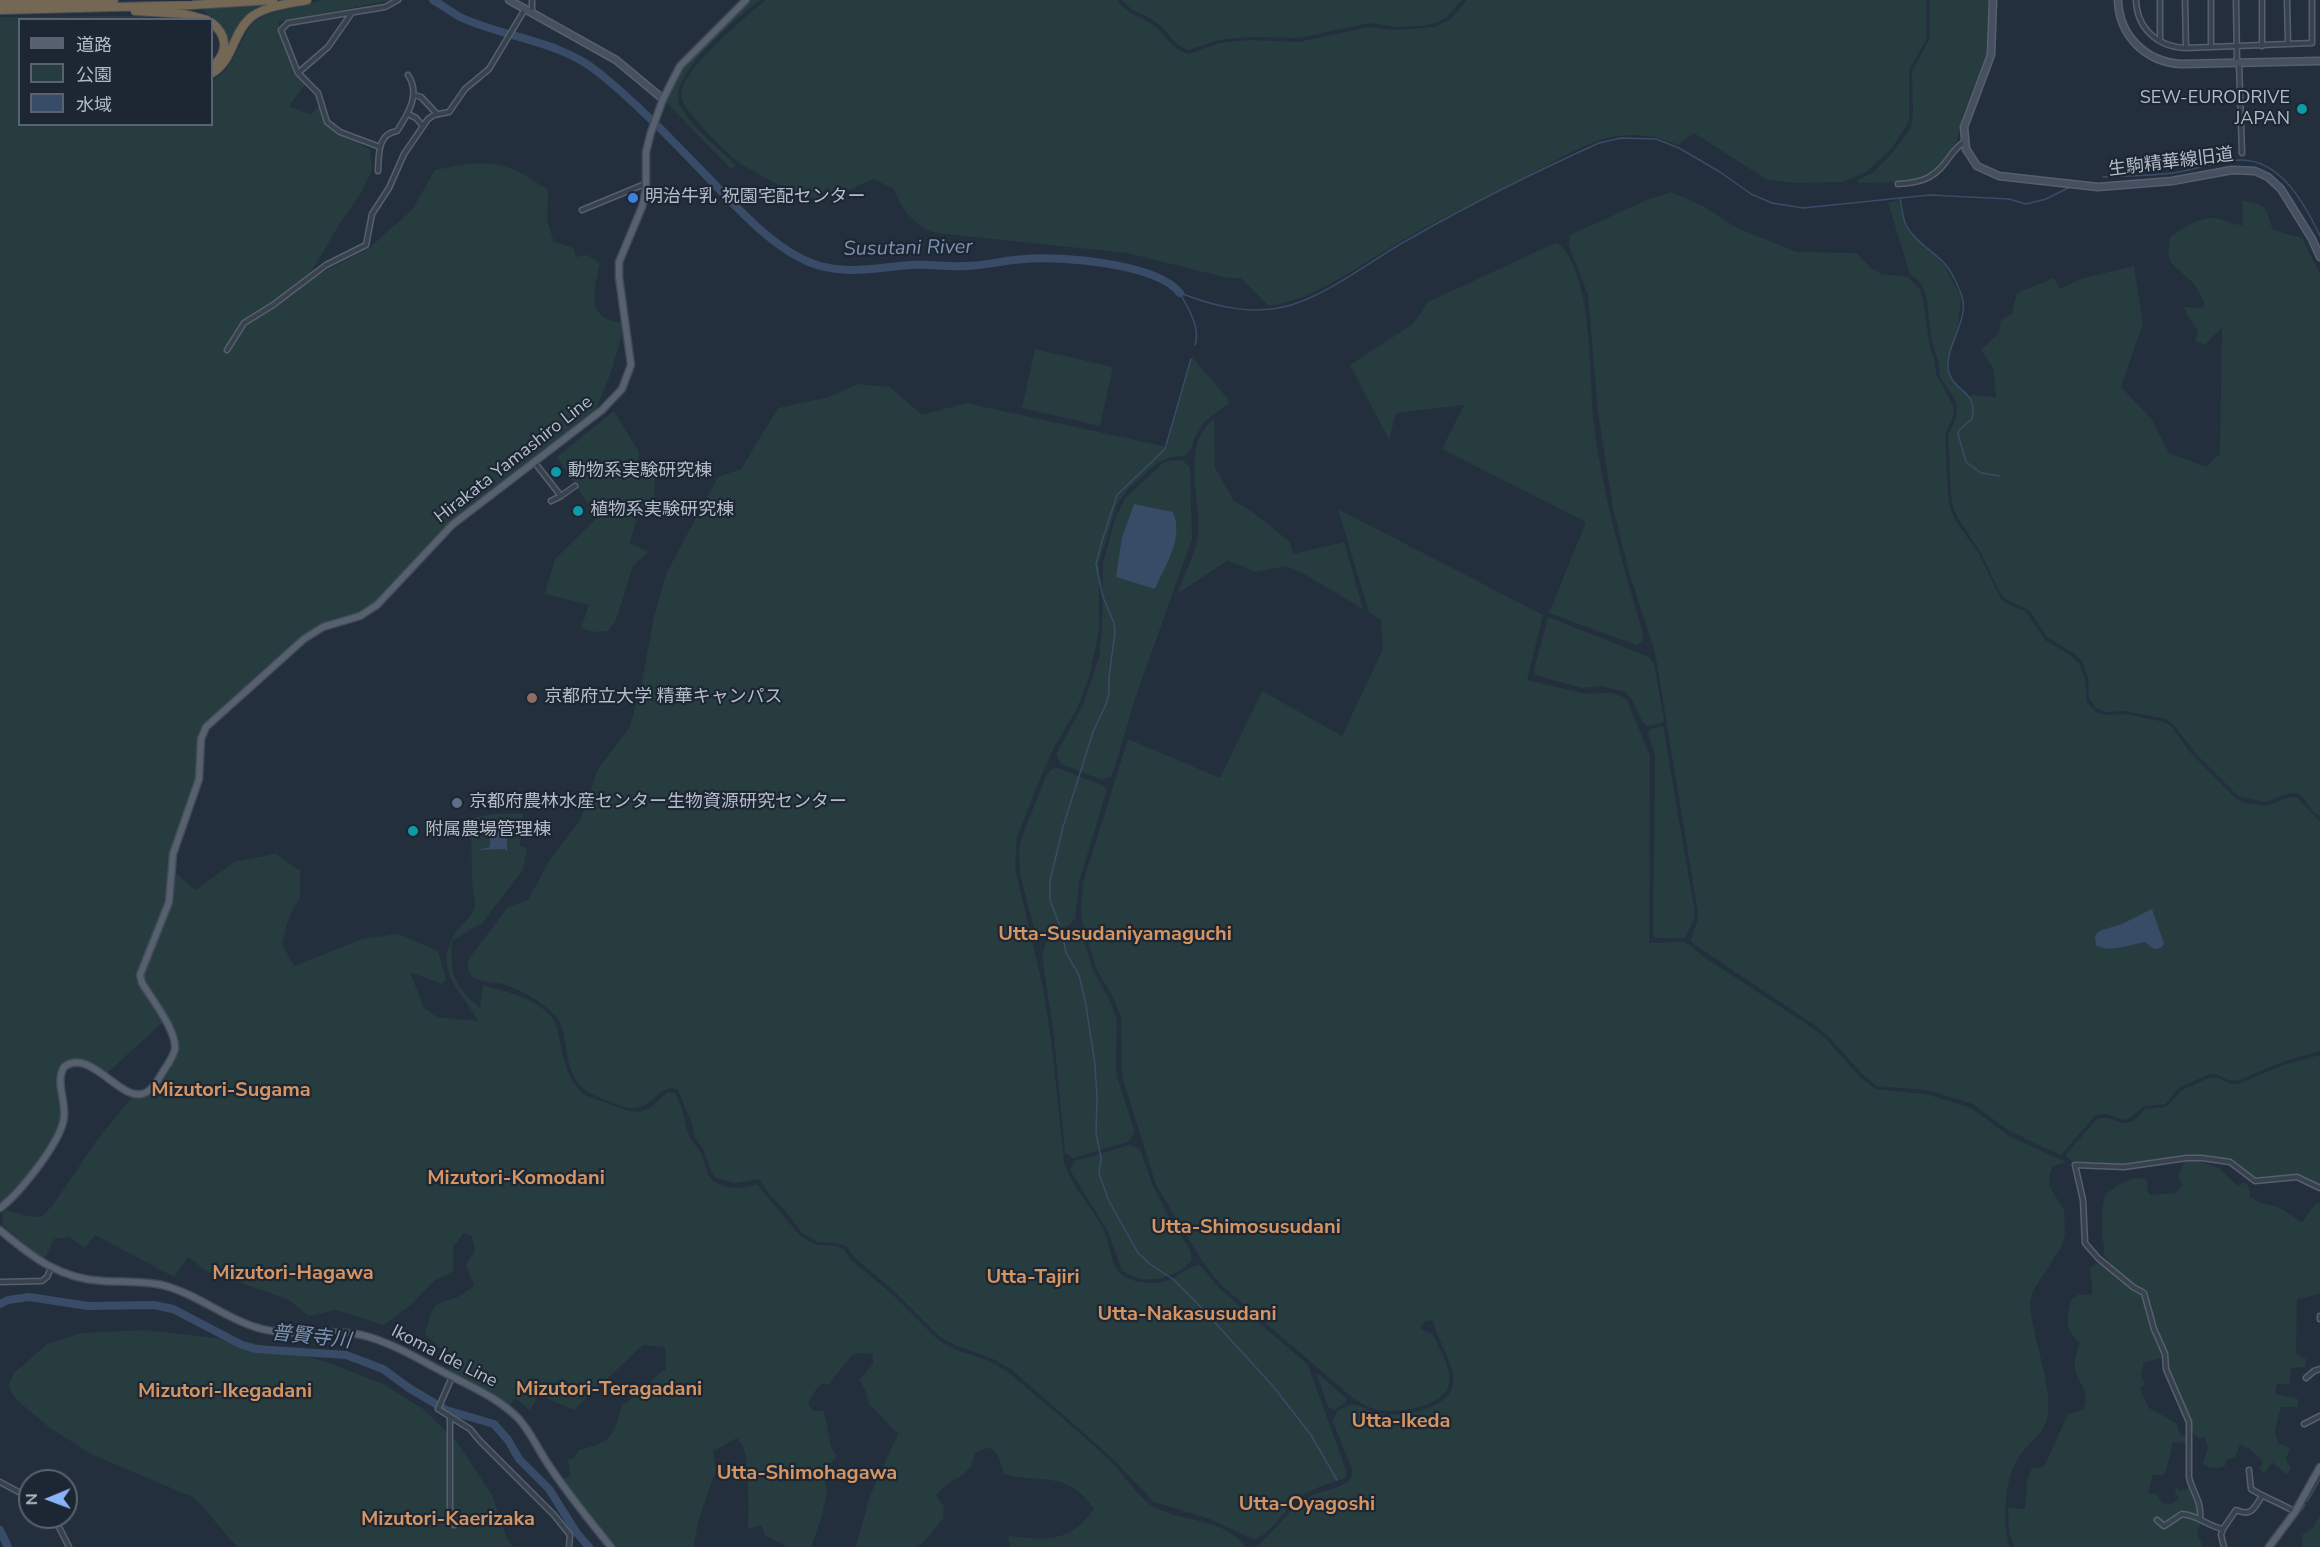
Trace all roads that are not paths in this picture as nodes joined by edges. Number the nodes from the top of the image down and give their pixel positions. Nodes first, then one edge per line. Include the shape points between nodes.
1 (28, 0) edge
2 (114, 0) edge
3 (273, 0) edge
4 (307, 0) edge
5 (398, 0) edge
6 (509, 0) edge
7 (532, 0) edge
8 (746, 0) edge
9 (1993, 0) edge
10 (2118, 0) edge
11 (2136, 0) edge
12 (2160, 0) edge
13 (2185, 0) edge
14 (2211, 0) edge
15 (2236, 0) edge
16 (2262, 0) edge
17 (2287, 0) edge
18 (2312, 0) edge
19 (0, 4) edge
20 (10, 9) junction
21 (525, 9) junction
22 (0, 10) edge
23 (351, 13) junction
24 (532, 13) junction
25 (200, 18) edge
26 (213, 24) edge
27 (2160, 41) junction
28 (2288, 44) junction
29 (2262, 46) junction
30 (2211, 47) junction
31 (2237, 47) junction
32 (2186, 48) junction
33 (2320, 61) edge
34 (2238, 63) junction
35 (213, 66) edge
36 (213, 72) edge
37 (298, 73) junction
38 (408, 75) dead end
39 (414, 95) junction
40 (663, 99) junction
41 (408, 114) junction
42 (438, 115) junction
43 (422, 125) junction
44 (1964, 142) junction
45 (380, 147) junction
46 (2242, 153) dead end
47 (378, 171) dead end
48 (646, 184) junction
49 (1898, 184) dead end
50 (582, 210) dead end
51 (2320, 257) edge
52 (227, 350) dead end
53 (535, 463) junction
54 (575, 486) dead end
55 (561, 496) junction
56 (551, 501) dead end
57 (2320, 1188) edge
58 (0, 1208) edge
59 (0, 1230) edge
60 (51, 1268) junction
61 (0, 1282) edge
62 (2320, 1369) edge
63 (452, 1377) junction
64 (2306, 1378) dead end
65 (2320, 1416) edge
66 (450, 1417) junction
67 (2304, 1424) dead end
68 (2320, 1467) edge
69 (2249, 1470) dead end
70 (0, 1482) edge
71 (18, 1492) edge
72 (2262, 1496) junction
73 (2295, 1512) junction
74 (2200, 1518) junction
75 (2157, 1520) dead end
76 (454, 1525) dead end
77 (60, 1529) edge
78 (2223, 1529) junction
79 (69, 1547) edge
80 (569, 1547) edge
81 (611, 1547) edge
82 (2224, 1547) edge
83 (2269, 1547) edge

1 - 19 highway
2 - 19 highway
3 - 20 highway
4 - 36 highway via 258,12 250,18 227,59
5 - 23 street via 385,7
6 - 21 street
7 - 24 street
8 - 40 main road, Hirakata Yamashiro Line via 684,61
9 - 44 street via 1993,49 1966,118
10 - 34 street via 2127,33 2148,54 2173,64
11 - 27 street via 2142,25
12 - 27 street
13 - 32 street
14 - 30 street
15 - 31 street
16 - 29 street
17 - 28 street
18 - 28 street via 2312,43
20 - 22 highway
20 - 25 highway via 140,11
21 - 24 street
21 - 42 street via 489,69 465,89 449,112
23 - 37 street via 328,47
23 - 37 street via 288,23 281,30
24 - 40 street via 616,60
26 - 35 highway via 221,30 225,47
27 - 32 street
28 - 29 street
29 - 31 street
30 - 31 street
30 - 32 street
31 - 34 street
33 - 34 street
34 - 46 street
37 - 45 street via 318,93 327,122 340,132
38 - 39 street
39 - 41 street
39 - 42 street via 430,104
40 - 48 main road, Hirakata Yamashiro Line via 646,152
41 - 43 street
41 - 45 street
42 - 43 street
43 - 52 street via 372,214 366,245 326,265 244,323
44 - 49 street via 1928,178
44 - 51 street, 生駒精華線旧道 via 1973,161 1994,174 2087,186 2254,171 2273,180 2281,189
45 - 47 street
48 - 50 street
48 - 53 main road, Hirakata Yamashiro Line via 642,207 619,262 630,352 628,376 614,399
53 - 55 street
53 - 58 main road, Hirakata Yamashiro Line via 452,525 377,605 304,639 206,727 201,739 199,779 173,854 169,902 140,975 175,1041 173,1056 150,1090 141,1094 128,1091 85,1064 64,1067 60,1080 64,1113 61,1131 20,1189
54 - 55 street
55 - 56 street
57 - 74 street via 2297,1177 2255,1182 2230,1162 2202,1158 2124,1167 2075,1165 2083,1200 2085,1243 2098,1258 2144,1293 2169,1377 2189,1422 2189,1477 2199,1501
59 - 60 main road, Ikoma Ide Line
60 - 61 street via 42,1281
60 - 63 main road, Ikoma Ide Line via 84,1279 169,1287 265,1329 368,1337
62 - 64 street
63 - 66 street via 438,1409
63 - 81 main road, Ikoma Ide Line via 495,1400 518,1419
65 - 67 street
66 - 76 street via 450,1508
66 - 80 street via 470,1429 554,1515 570,1535
68 - 73 main road
69 - 72 street via 2251,1489
70 - 71 street
72 - 73 street
72 - 78 street via 2250,1512 2236,1510
73 - 83 main road
74 - 75 street via 2182,1514 2164,1527
74 - 78 street via 2207,1525
77 - 79 street
78 - 82 street

